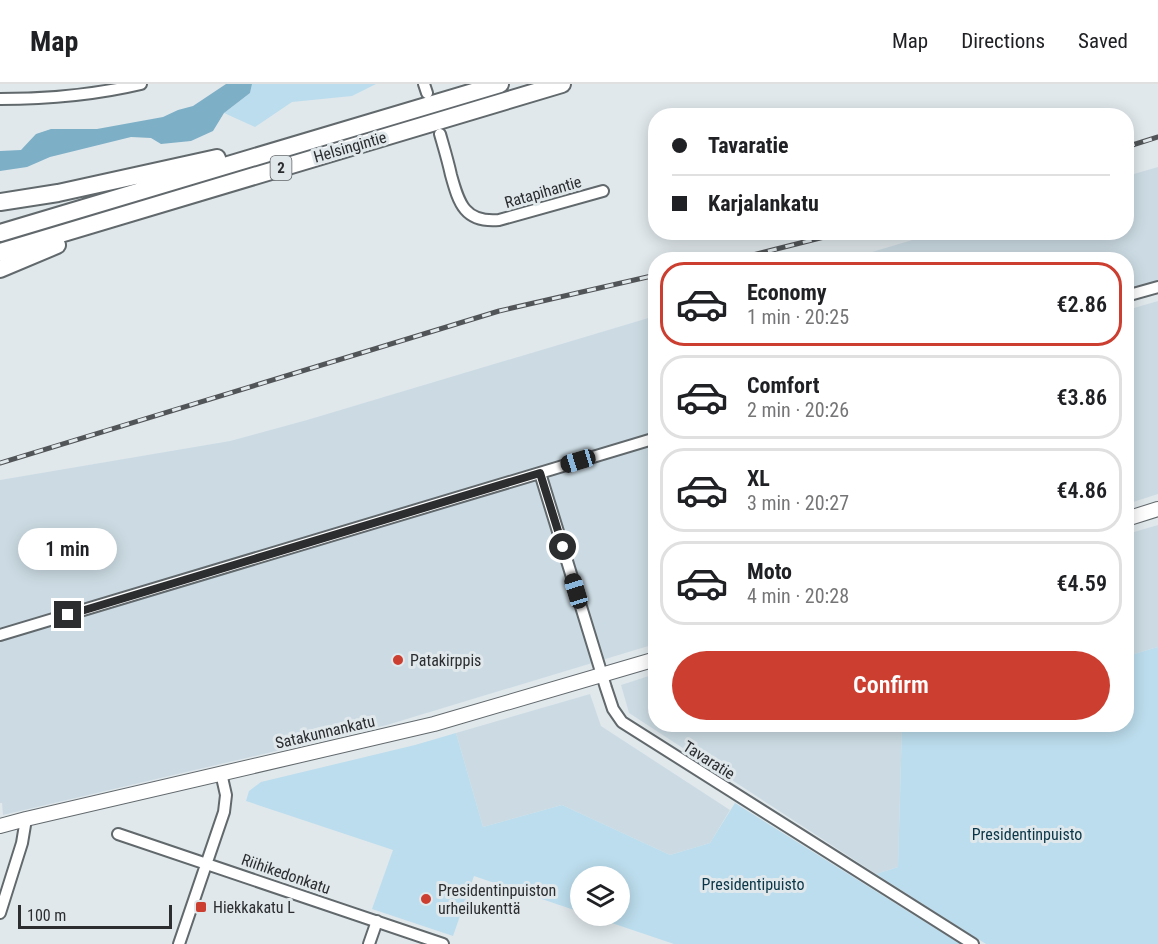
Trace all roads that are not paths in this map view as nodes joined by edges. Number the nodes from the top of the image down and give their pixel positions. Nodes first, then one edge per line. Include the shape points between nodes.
1 (141, 84) edge
2 (501, 84) edge
3 (562, 84) edge
4 (0, 99) edge
5 (347, 129) junction
6 (440, 134) dead end
7 (603, 191) dead end
8 (0, 202) edge
9 (148, 208) junction
10 (0, 233) edge
11 (0, 252) edge
12 (0, 269) edge
13 (1158, 286) edge
14 (1134, 294) edge
15 (648, 440) edge
16 (540, 473) junction
17 (1158, 509) edge
18 (1134, 516) edge
19 (0, 635) edge
20 (648, 661) edge
21 (602, 675) junction
22 (221, 773) junction
23 (26, 819) junction
24 (0, 826) edge
25 (118, 834) dead end
26 (207, 863) junction
27 (0, 913) edge
28 (377, 921) junction
29 (179, 944) edge
30 (369, 944) edge
31 (443, 944) edge
32 (973, 944) edge

1 - 4 street via 47,99
2 - 5 highway, Helsingintie / 2
3 - 9 highway, Helsingintie / 2
5 - 8 highway via 58,193
5 - 10 highway, Helsingintie / 2
6 - 7 street, Ratapihantie via 457,197 474,217 500,220
9 - 11 highway, Helsingintie / 2
9 - 12 highway
13 - 14 street
15 - 16 street
16 - 19 street
16 - 21 street, Tavaratie
17 - 18 main road
20 - 21 main road, Satakunnankatu
21 - 22 main road, Satakunnankatu via 434,724
21 - 32 street, Tavaratie via 613,709 627,726
22 - 23 main road, Satakunnankatu
22 - 26 street via 224,812
23 - 24 main road, Satakunnankatu
23 - 27 street
25 - 26 street, Riihikedonkatu
26 - 28 street, Riihikedonkatu
26 - 29 street
28 - 30 street
28 - 31 street, Riihikedonkatu

